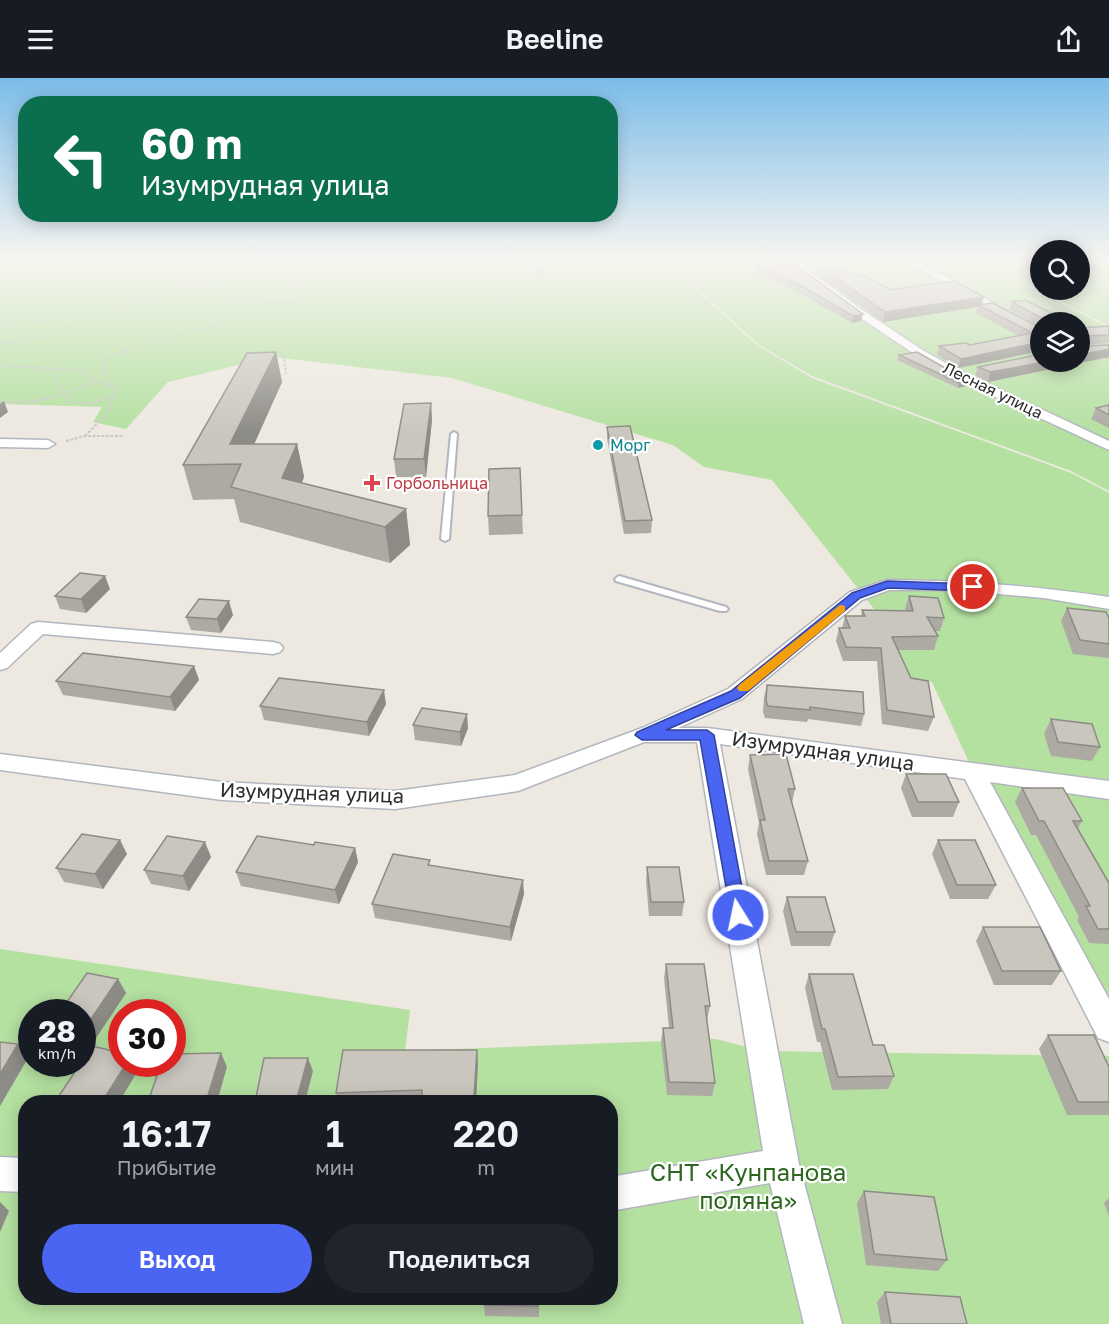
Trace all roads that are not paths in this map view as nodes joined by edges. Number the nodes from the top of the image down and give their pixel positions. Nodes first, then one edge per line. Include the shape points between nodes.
1 (866, 318) edge
2 (1011, 318) edge
3 (1030, 329) edge
4 (978, 369) edge
5 (957, 374) junction
6 (1109, 433) edge
7 (454, 434) dead end
8 (1092, 437) junction
9 (0, 443) edge
10 (48, 444) road end
11 (1109, 446) edge
12 (445, 539) dead end
13 (619, 579) dead end
14 (1109, 603) edge
15 (723, 609) dead end
16 (273, 648) dead end
17 (0, 664) edge
18 (642, 735) junction
19 (707, 735) junction
20 (0, 762) edge
21 (974, 772) junction
22 (1109, 790) edge
23 (1109, 1028) edge
24 (782, 1164) junction
25 (0, 1174) edge
26 (18, 1175) edge
27 (618, 1193) edge
28 (822, 1324) edge

1 - 5 street, Лесная улица
2 - 3 street
4 - 5 street
5 - 8 street, Лесная улица
6 - 8 street
7 - 12 lane
8 - 11 street, Лесная улица
9 - 10 street
13 - 15 lane
14 - 18 street via 950,585 887,585 856,596 798,639 735,694
16 - 17 street via 38,628
18 - 19 street, Изумрудная улица
18 - 20 street, Изумрудная улица via 518,783 395,800 222,791
19 - 21 street, Изумрудная улица
19 - 24 street
21 - 22 street, Изумрудная улица
21 - 23 street
24 - 27 street
24 - 28 street
25 - 26 street

